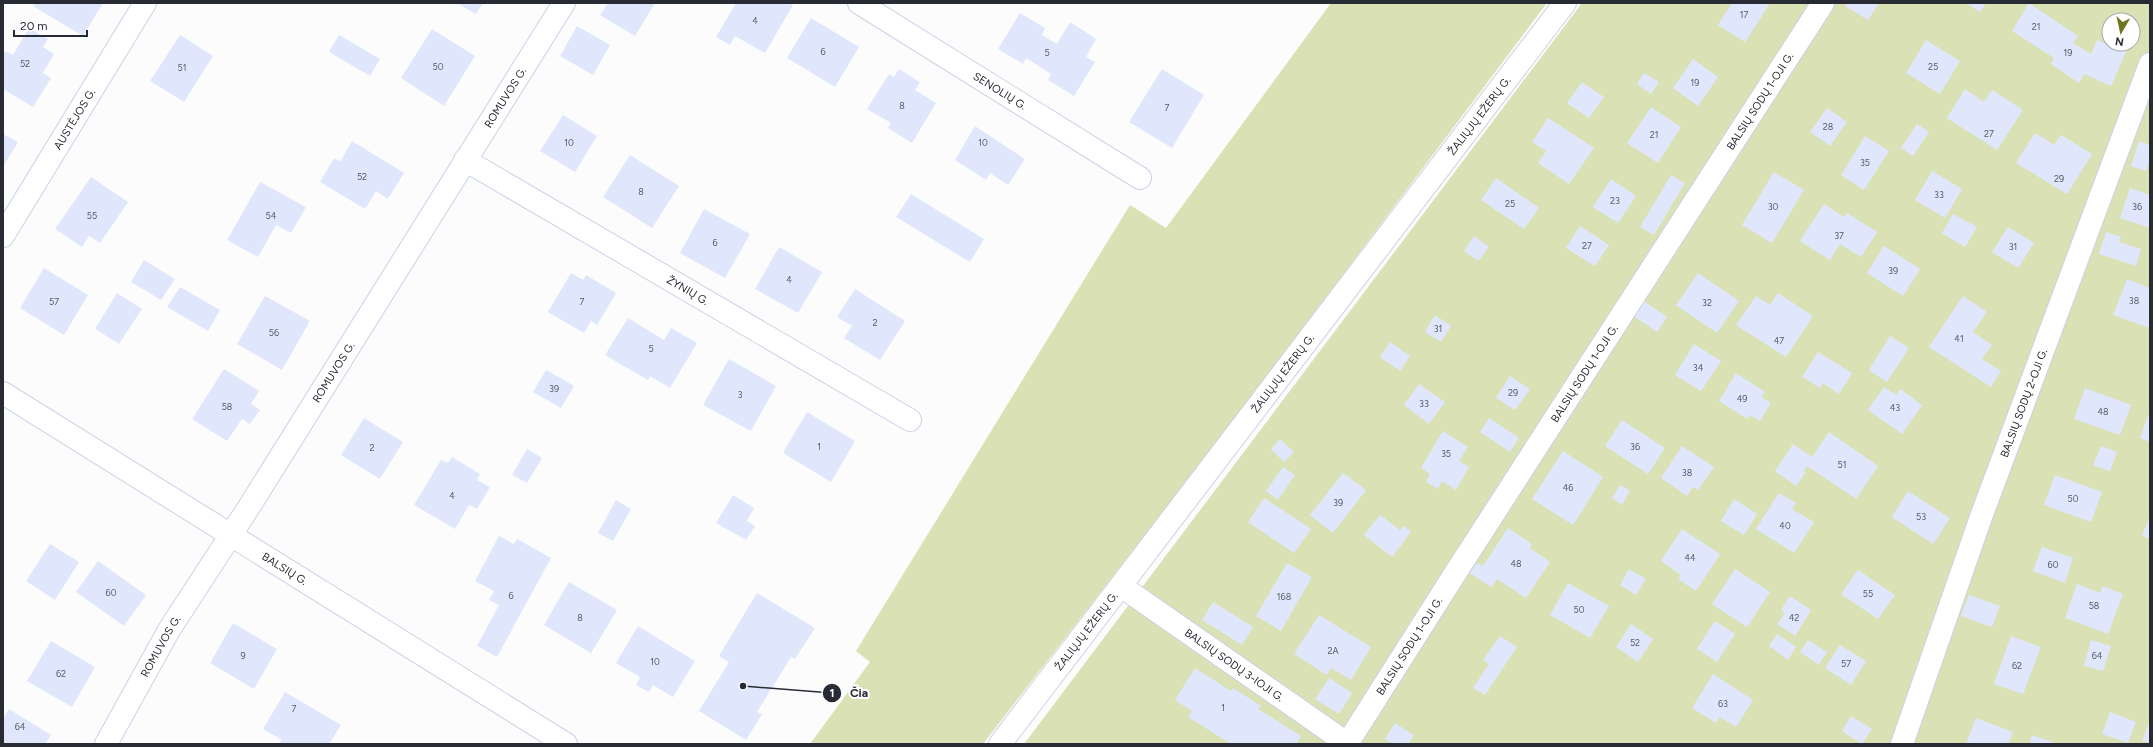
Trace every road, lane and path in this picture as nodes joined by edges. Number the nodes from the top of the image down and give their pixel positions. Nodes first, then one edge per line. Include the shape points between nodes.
1 (145, 3) edge
2 (564, 3) edge
3 (859, 3) edge
4 (1565, 3) edge
5 (1823, 3) edge
6 (2150, 64) edge
7 (465, 160) junction
8 (1140, 178) dead end
9 (3, 236) edge
10 (3, 393) edge
11 (910, 420) dead end
12 (231, 534) junction
13 (1121, 586) junction
14 (106, 744) edge
15 (566, 744) edge
16 (1000, 744) edge
17 (1348, 744) edge
18 (1902, 744) edge

1 - 9 street, AUSTĖJOS G.
2 - 7 street, ROMUVOS G.
3 - 8 street, SENOLIŲ G.
4 - 13 street, ŽALIŲJŲ EŽERŲ G.
5 - 17 street, BALSIŲ SODŲ 1-OJI G.
6 - 18 street, BALSIŲ SODŲ 2-OJI G. via 1981,517
7 - 11 street, ŽYNIŲ G.
7 - 12 street, ROMUVOS G.
10 - 12 street, BALSIŲ G.
12 - 14 street, ROMUVOS G. via 169,630
12 - 15 street, BALSIŲ G.
13 - 16 street, ŽALIŲJŲ EŽERŲ G.
13 - 17 street, BALSIŲ SODŲ 3-IOJI G.

